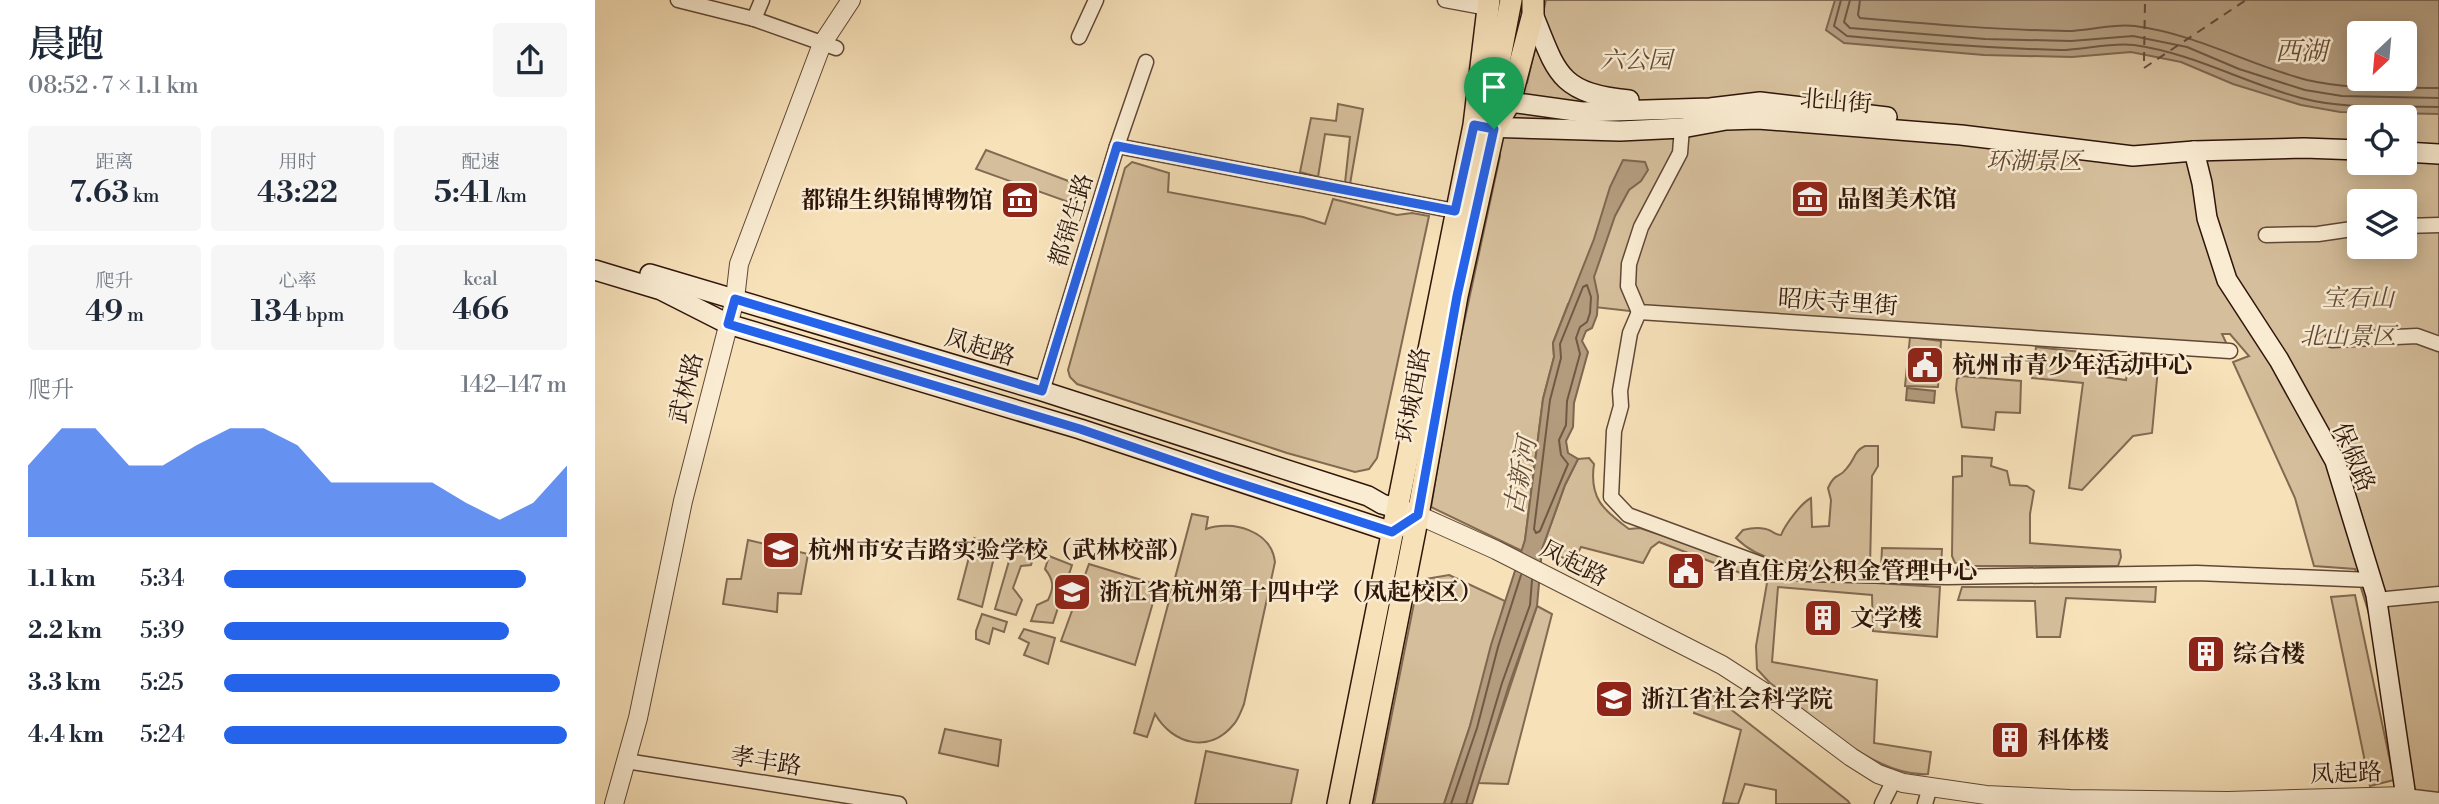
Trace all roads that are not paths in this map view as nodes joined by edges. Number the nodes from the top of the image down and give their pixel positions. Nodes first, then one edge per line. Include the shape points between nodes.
1 (678, 0) edge
2 (762, 0) edge
3 (851, 0) edge
4 (1096, 0) edge
5 (1445, 0) edge
6 (1511, 0) edge
7 (1489, 4) edge
8 (1533, 7) edge
9 (754, 19) junction
10 (1079, 37) dead end
11 (829, 46) junction
12 (1146, 62) dead end
13 (1510, 102) junction
14 (1710, 108) junction
15 (1484, 127) junction
16 (1682, 128) junction
17 (1117, 146) junction
18 (2347, 150) edge
19 (2194, 151) junction
20 (2417, 153) edge
21 (2439, 154) edge
22 (1455, 211) junction
23 (2439, 225) edge
24 (2417, 226) edge
25 (2347, 230) edge
26 (2266, 234) dead end
27 (595, 257) edge
28 (595, 270) edge
29 (735, 299) junction
30 (1639, 312) junction
31 (728, 324) junction
32 (2332, 340) dead end
33 (2439, 344) edge
34 (2230, 351) dead end
35 (1042, 391) junction
36 (1408, 512) junction
37 (1392, 532) junction
38 (2371, 580) junction
39 (2439, 594) edge
40 (2377, 600) junction
41 (626, 761) junction
42 (1894, 780) junction
43 (1928, 795) edge
44 (2406, 800) edge
45 (2439, 800) edge
46 (2229, 803) edge
47 (614, 804) edge
48 (899, 804) edge
49 (1338, 804) edge
50 (1361, 804) edge
51 (1882, 804) edge

1 - 9 street
2 - 9 street
3 - 11 street, 武林路
4 - 10 street
5 - 7 street
6 - 15 main road, 环城西路
7 - 15 main road, 环城西路
8 - 13 main road, 环城西路
8 - 14 main road via 1554,66 1574,87 1598,97
9 - 11 street
11 - 29 street, 武林路 via 740,264
12 - 17 street, 都锦生路
13 - 14 main road, 北山街 via 1582,112
13 - 15 main road, 环城西路
14 - 19 main road, 北山街 via 1760,102
15 - 16 main road, 北山街
15 - 22 main road, 环城西路
15 - 36 main road, 环城西路 via 1457,296
16 - 19 main road, 北山街 via 1758,118 1961,135 2133,156
16 - 30 street via 1681,153 1641,227 1629,264 1628,286
17 - 22 street
17 - 35 street, 都锦生路
18 - 19 main road, 北山街
19 - 38 main road, 保俶路 via 2207,218 2227,280 2279,360 2335,461
20 - 21 main road
22 - 36 main road, 环城西路
23 - 24 street
25 - 26 street
27 - 29 main road, 凤起路
28 - 31 main road via 660,290
29 - 31 street, 武林路
29 - 35 main road, 凤起路
30 - 34 street, 昭庆寺里街
30 - 38 street via 1630,333 1620,391 1611,497 1628,515 1777,570 1947,577 2197,573
31 - 37 main road via 1080,429
31 - 41 street, 武林路 via 683,501
32 - 33 street via 2417,336
35 - 36 main road, 凤起路
36 - 37 main road, 环城西路
36 - 42 street, 凤起路 via 1506,556 1721,665 1851,757
36 - 50 main road, 环城西路
37 - 49 main road, 环城西路
38 - 40 main road, 保俶路
39 - 40 street
40 - 44 main road, 保俶路
41 - 47 street, 武林路
41 - 48 street, 孝丰路
42 - 43 street, 凤起路
42 - 51 street
43 - 46 street, 凤起路
44 - 45 street
44 - 46 street, 凤起路

